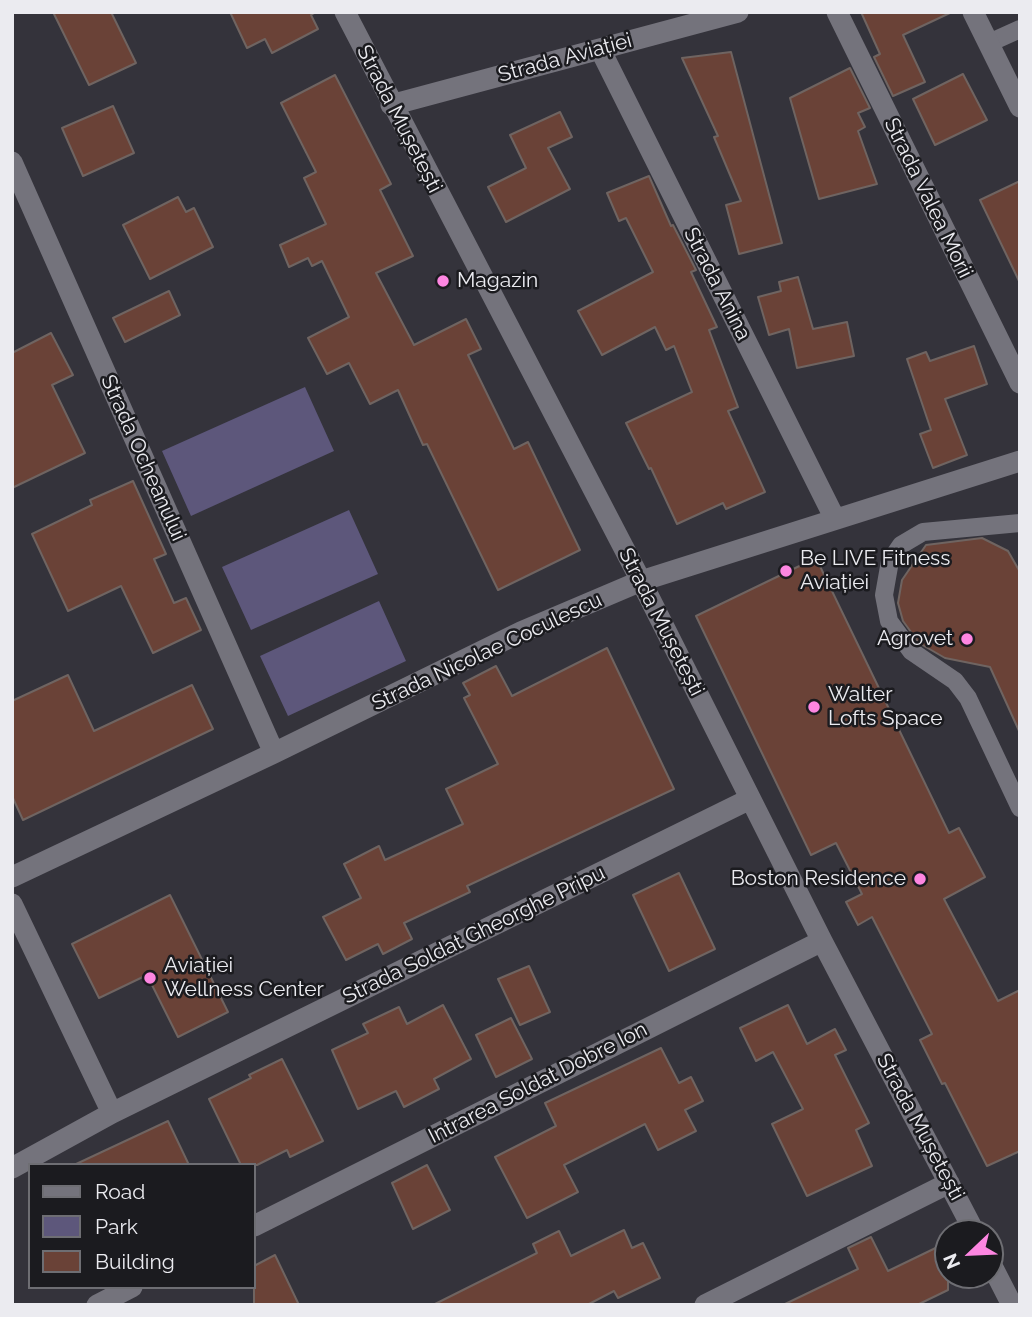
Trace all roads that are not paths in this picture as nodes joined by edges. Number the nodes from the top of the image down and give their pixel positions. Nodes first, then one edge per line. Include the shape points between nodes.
1 (345, 12) edge
2 (738, 12) edge
3 (836, 12) edge
4 (973, 12) edge
5 (1020, 29) edge
6 (989, 43) junction
7 (600, 49) junction
8 (391, 105) junction
9 (1020, 107) edge
10 (12, 162) edge
11 (1020, 383) edge
12 (1020, 461) edge
13 (835, 519) junction
14 (1020, 523) edge
15 (641, 582) junction
16 (274, 754) junction
17 (750, 799) junction
18 (1020, 808) edge
19 (12, 877) edge
20 (12, 904) edge
21 (822, 941) junction
22 (111, 1114) junction
23 (12, 1168) edge
24 (949, 1183) junction
25 (968, 1219) edge
26 (256, 1225) edge
27 (128, 1289) edge
28 (1004, 1289) edge
29 (97, 1305) edge
30 (705, 1305) edge
31 (1012, 1305) edge

1 - 8 street, Strada Mușetești
2 - 7 street, Strada Aviației
3 - 11 street, Strada Valea Morii
4 - 6 street
5 - 6 lane
6 - 9 street
7 - 8 street, Strada Aviației
7 - 13 street, Strada Anina
8 - 15 street, Strada Mușetești
10 - 16 street, Strada Ocheanului
12 - 13 street, Strada Nicolae Coculescu
13 - 15 street, Strada Nicolae Coculescu
14 - 18 lane via 923,532 901,545 890,562 884,595 889,621 911,651 955,681 968,698
15 - 16 street, Strada Nicolae Coculescu via 521,632
15 - 17 street, Strada Mușetești
16 - 19 street, Strada Nicolae Coculescu
17 - 21 street, Strada Mușetești
17 - 22 street, Strada Soldat Gheorghe Pripu
20 - 22 street
21 - 24 street, Strada Mușetești
21 - 26 street, Intrarea Soldat Dobre Ion
22 - 23 street, Strada Soldat Gheorghe Pripu
24 - 25 street, Strada Mușetești
24 - 30 street
27 - 29 street
28 - 31 street

